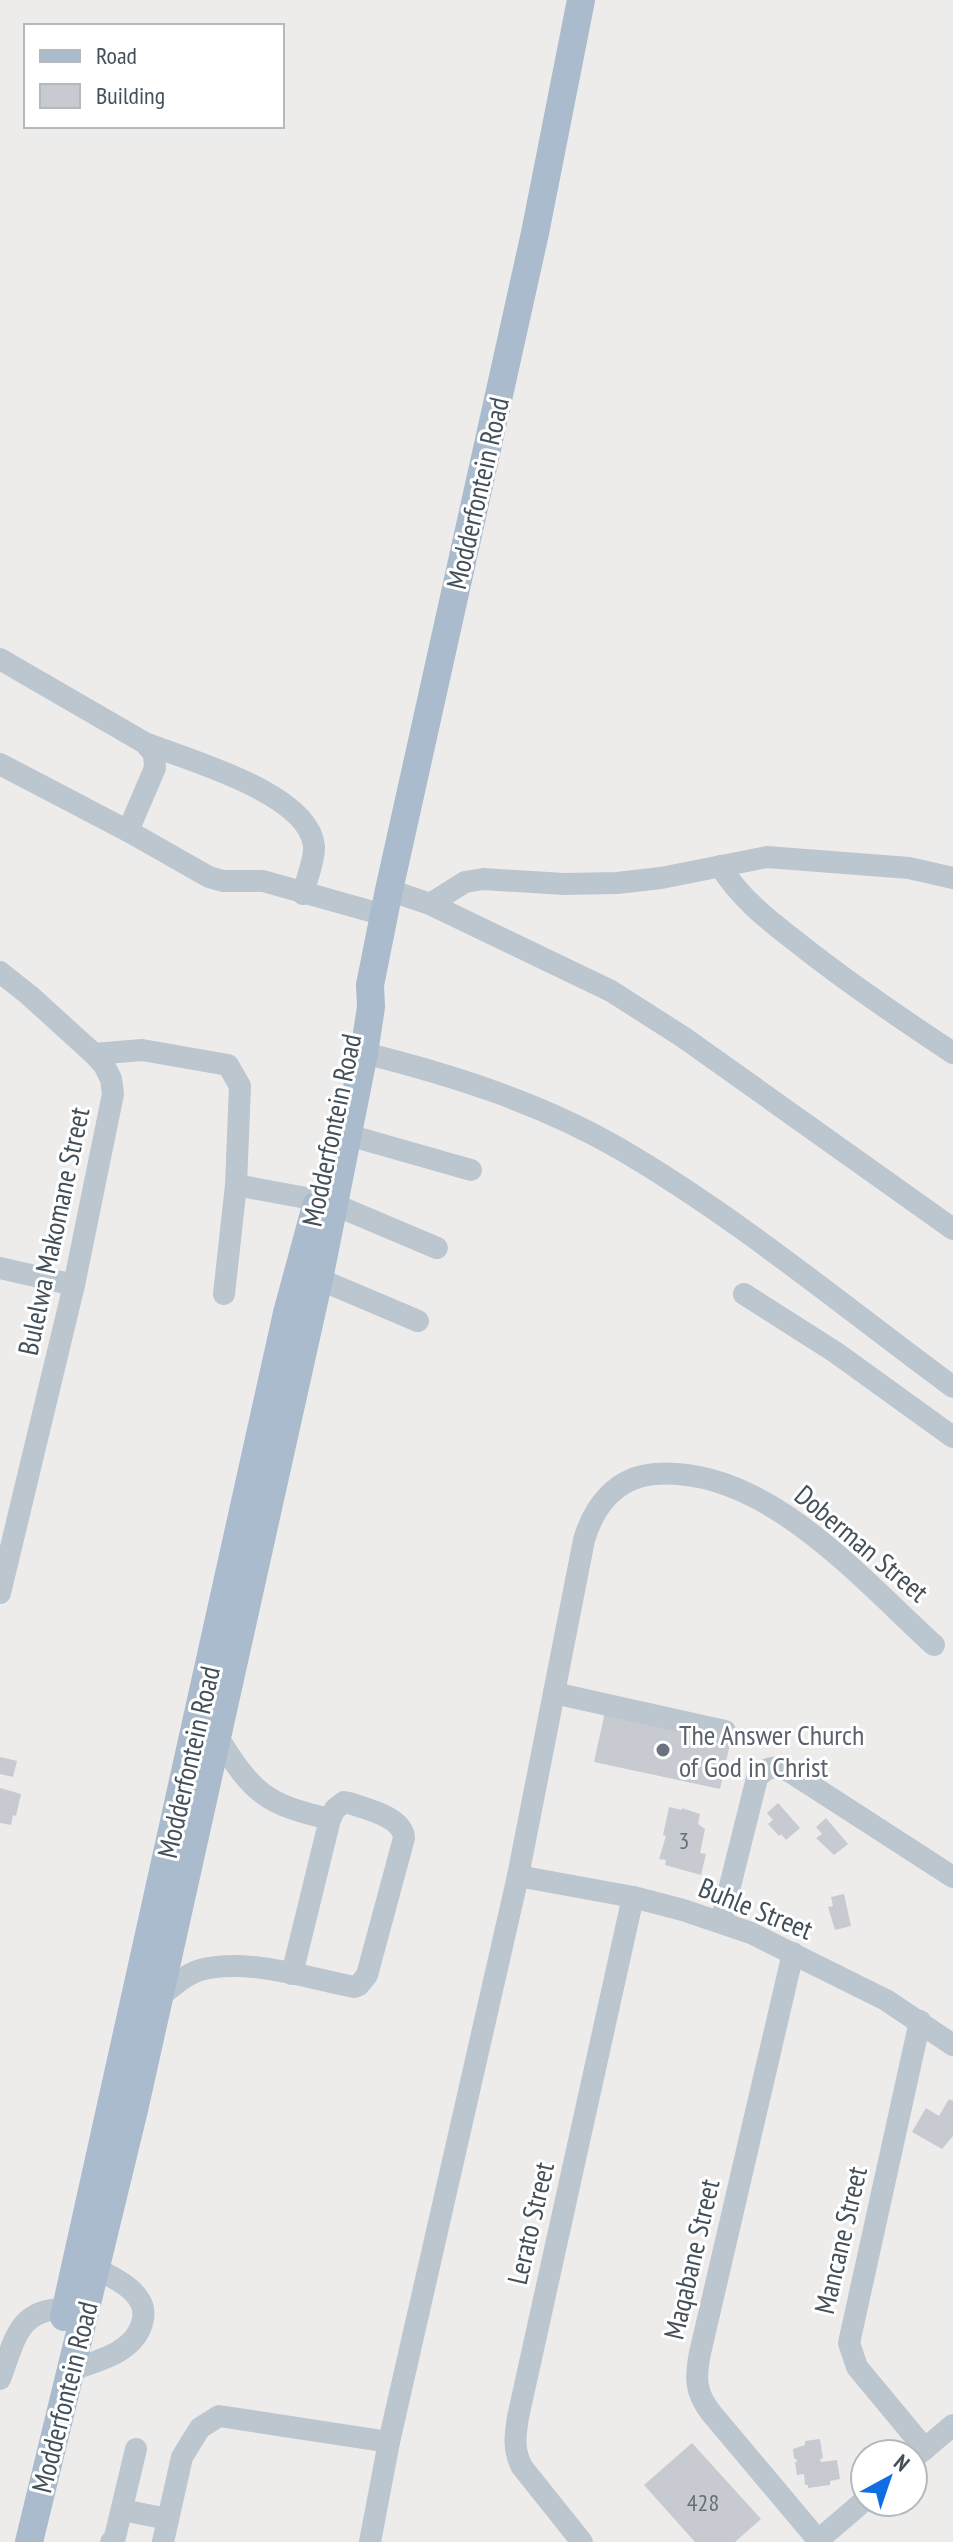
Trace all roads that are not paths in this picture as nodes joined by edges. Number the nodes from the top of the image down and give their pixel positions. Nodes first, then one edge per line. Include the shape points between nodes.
1 (581, 0) edge
2 (0, 659) edge
3 (145, 743) junction
4 (0, 764) edge
5 (128, 831) junction
6 (720, 866) junction
7 (953, 878) edge
8 (303, 894) junction
9 (386, 903) junction
10 (430, 904) junction
11 (0, 972) edge
12 (370, 985) junction
13 (364, 1053) junction
14 (953, 1053) edge
15 (94, 1054) junction
16 (348, 1135) junction
17 (471, 1170) dead end
18 (236, 1185) junction
19 (325, 1202) junction
20 (953, 1229) edge
21 (437, 1248) dead end
22 (0, 1268) edge
23 (319, 1279) junction
24 (74, 1285) junction
25 (224, 1294) dead end
26 (744, 1294) dead end
27 (418, 1321) dead end
28 (953, 1387) edge
29 (953, 1437) edge
30 (0, 1593) edge
31 (934, 1645) dead end
32 (554, 1693) junction
33 (725, 1731) dead end
34 (217, 1736) junction
35 (330, 1819) junction
36 (518, 1876) junction
37 (953, 1877) edge
38 (633, 1897) junction
39 (721, 1922) junction
40 (793, 1953) junction
41 (292, 1974) junction
42 (158, 1998) junction
43 (920, 2021) junction
44 (953, 2045) edge
45 (96, 2268) junction
46 (66, 2309) junction
47 (71, 2370) junction
48 (0, 2379) edge
49 (953, 2425) edge
50 (908, 2438) edge
51 (389, 2442) junction
52 (929, 2445) edge
53 (136, 2449) dead end
54 (122, 2510) junction
55 (849, 2514) edge
56 (168, 2519) junction
57 (817, 2541) edge
58 (15, 2542) edge
59 (29, 2542) edge
60 (111, 2542) edge
61 (163, 2542) edge
62 (370, 2542) edge
63 (582, 2542) edge

1 - 9 main road, Modderfontein Road via 535,233
2 - 3 street
3 - 5 street via 154,754 155,768
3 - 8 street via 260,789 305,821 314,846
4 - 5 street
5 - 8 street via 209,877 263,881
6 - 7 street via 796,857 909,868
6 - 10 street via 617,883 483,879 465,882
6 - 14 street via 759,912 835,973
8 - 9 street
9 - 10 street
9 - 12 main road, Modderfontein Road
10 - 20 street via 611,991
11 - 15 street, Bulelwa Makomane Street
12 - 13 main road, Modderfontein Road
12 - 19 main road, Modderfontein Road via 349,1043
13 - 16 main road, Modderfontein Road
13 - 28 street via 475,1084 618,1148 739,1226
15 - 18 street via 142,1050 228,1065 240,1086
15 - 24 street, Bulelwa Makomane Street via 111,1079 113,1094
16 - 17 street
16 - 19 main road, Modderfontein Road
18 - 19 street
18 - 25 street
19 - 21 street
19 - 23 main road, Modderfontein Road
19 - 46 main road, Modderfontein Road via 287,1313
22 - 24 street
23 - 27 street
23 - 34 main road, Modderfontein Road
24 - 30 street, Bulelwa Makomane Street
26 - 29 street
31 - 32 street, Doberman Street via 804,1529 750,1492 693,1475 644,1475 598,1505 584,1540
32 - 33 street
32 - 36 street
34 - 35 street via 253,1787 268,1799
34 - 42 main road, Modderfontein Road
35 - 41 street
35 - 41 street via 339,1805 349,1803 399,1824 404,1838 364,1981 354,1987
36 - 38 street, Buhle Street
36 - 51 street
37 - 39 street via 792,1773 771,1767 757,1778
38 - 39 street, Buhle Street
38 - 63 street, Lerato Street via 515,2440 522,2467
39 - 40 street, Buhle Street
40 - 43 street, Buhle Street
40 - 57 street, Maqabane Street via 696,2387 701,2401
41 - 42 street via 222,1966 198,1971
42 - 45 main road, Modderfontein Road
43 - 44 street, Buhle Street
43 - 50 street, Mancane Street via 849,2343 857,2367
45 - 47 main road, Modderfontein Road
45 - 47 street via 139,2299 142,2325 128,2345
46 - 48 street via 49,2309 22,2323
46 - 58 main road, Modderfontein Road
47 - 59 main road, Modderfontein Road
49 - 52 street
51 - 56 street via 219,2416 200,2428 182,2457
51 - 62 street
53 - 54 street
54 - 56 street
54 - 60 street
55 - 57 street
56 - 61 street

